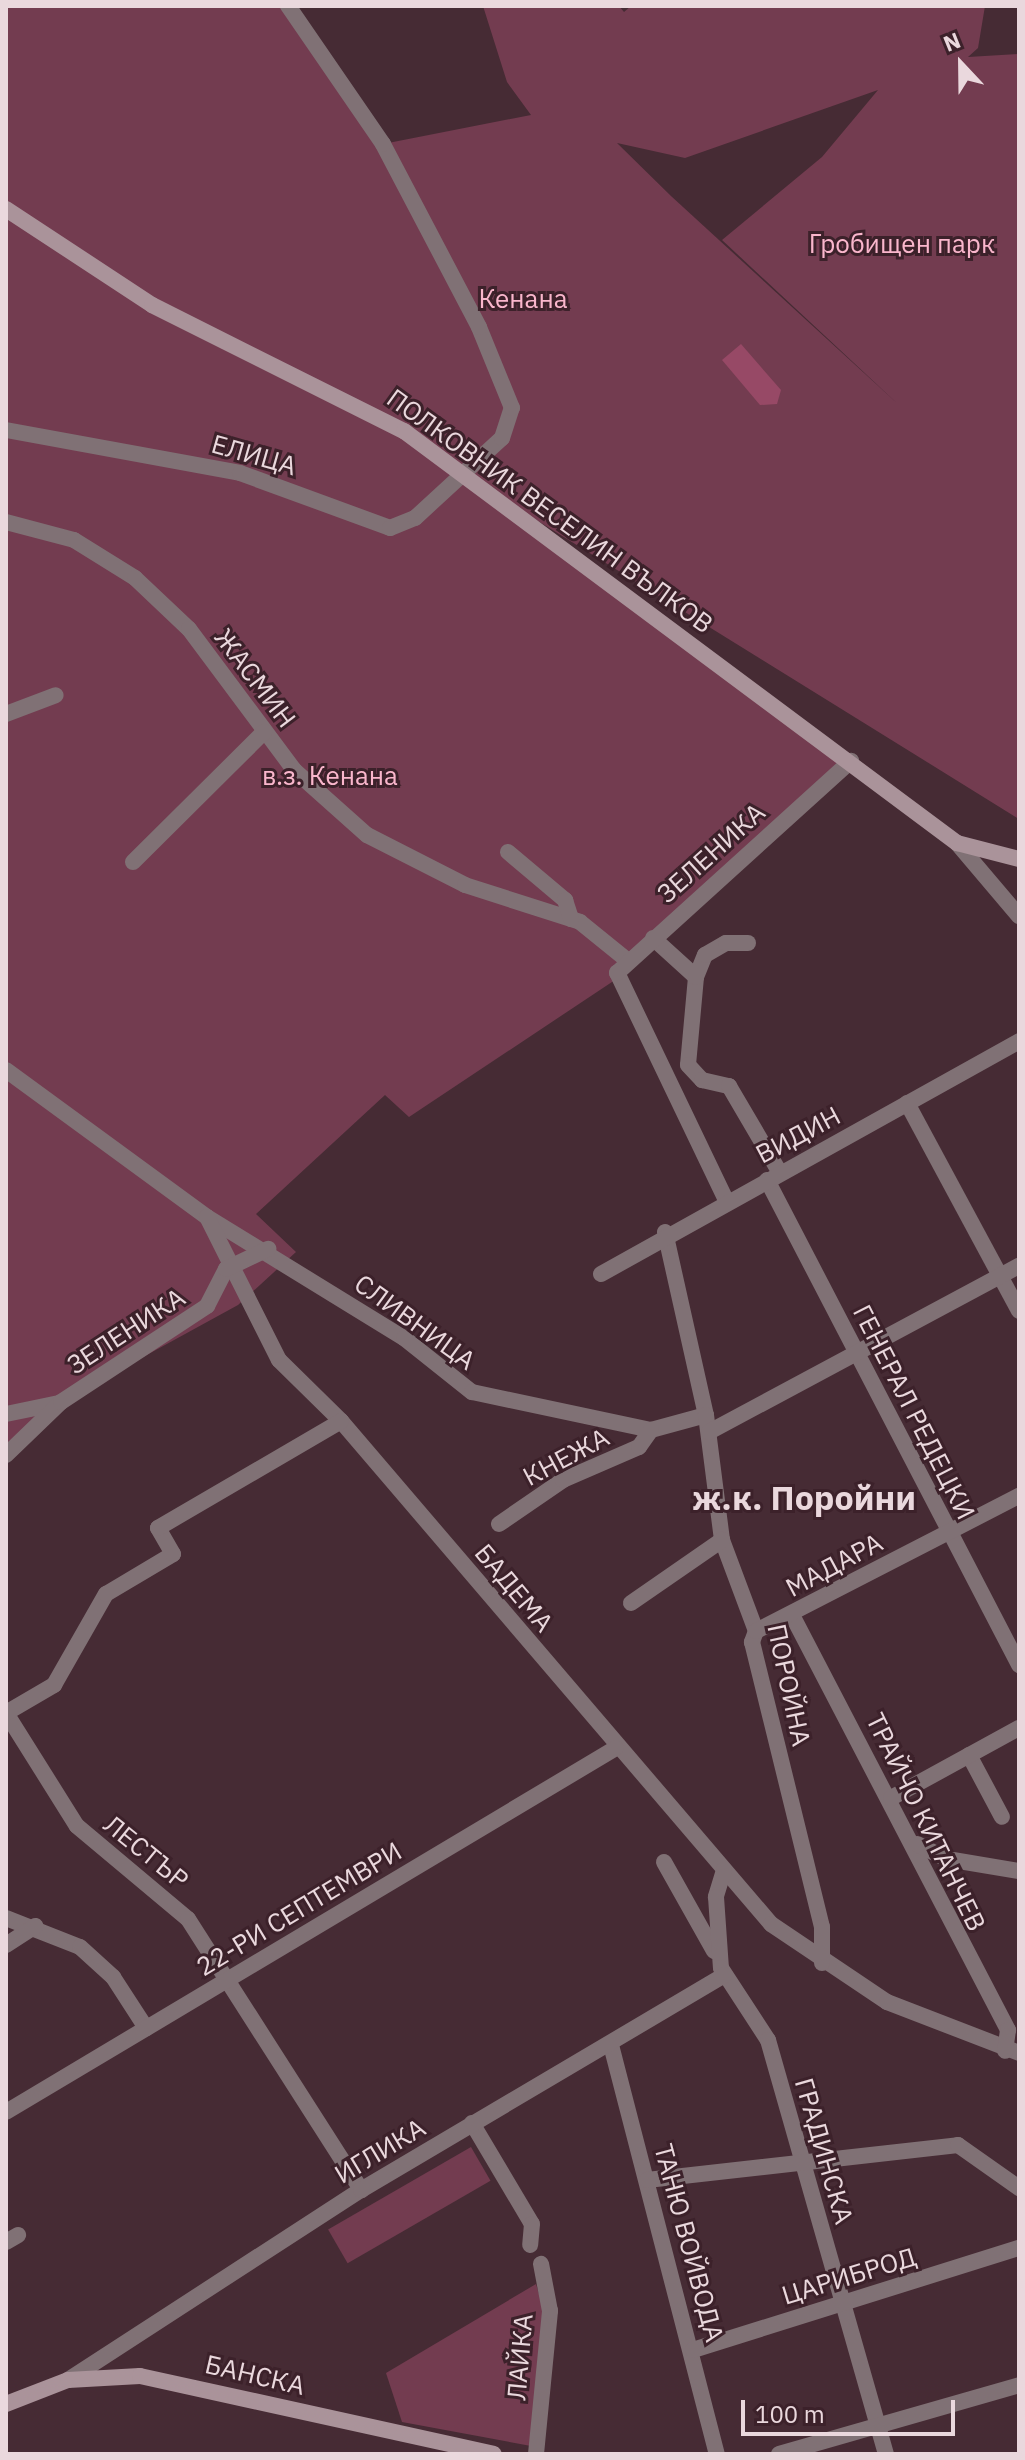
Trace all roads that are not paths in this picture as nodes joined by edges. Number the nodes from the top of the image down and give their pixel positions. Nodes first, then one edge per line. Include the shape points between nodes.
1 (288, 6) edge
2 (6, 209) edge
3 (6, 430) edge
4 (467, 476) junction
5 (6, 522) edge
6 (56, 695) dead end
7 (6, 714) edge
8 (264, 732) junction
9 (851, 761) junction
10 (957, 843) junction
11 (508, 852) dead end
12 (1019, 859) edge
13 (133, 862) dead end
14 (1019, 916) edge
15 (571, 919) junction
16 (653, 938) junction
17 (748, 943) dead end
18 (627, 960) junction
19 (696, 977) junction
20 (1019, 1041) edge
21 (6, 1070) edge
22 (907, 1103) junction
23 (774, 1176) junction
24 (725, 1198) junction
25 (207, 1217) junction
26 (665, 1232) junction
27 (268, 1249) junction
28 (235, 1265) junction
29 (1019, 1266) edge
30 (601, 1274) dead end
31 (1000, 1276) junction
32 (1019, 1311) edge
33 (855, 1354) junction
34 (61, 1402) junction
35 (6, 1414) edge
36 (706, 1415) junction
37 (341, 1421) junction
38 (651, 1430) junction
39 (709, 1432) junction
40 (6, 1455) edge
41 (1019, 1496) edge
42 (499, 1524) dead end
43 (949, 1533) junction
44 (722, 1540) junction
45 (631, 1603) dead end
46 (792, 1615) junction
47 (756, 1631) junction
48 (1019, 1665) edge
49 (6, 1713) edge
50 (1019, 1728) edge
51 (616, 1748) junction
52 (969, 1755) junction
53 (891, 1798) junction
54 (1002, 1817) dead end
55 (917, 1844) junction
56 (664, 1862) dead end
57 (724, 1870) junction
58 (1019, 1871) edge
59 (6, 1918) edge
60 (35, 1926) junction
61 (6, 1945) edge
62 (822, 1963) junction
63 (723, 1971) junction
64 (228, 1979) junction
65 (146, 2028) junction
66 (611, 2045) junction
67 (1012, 2052) edge
68 (6, 2112) edge
69 (472, 2123) junction
70 (800, 2164) junction
71 (647, 2180) junction
72 (1019, 2188) edge
73 (361, 2190) junction
74 (530, 2245) dead end
75 (1019, 2248) edge
76 (541, 2264) dead end
77 (844, 2303) junction
78 (693, 2350) junction
79 (68, 2380) junction
80 (1019, 2385) edge
81 (6, 2404) edge
82 (878, 2426) junction
83 (494, 2454) edge
84 (536, 2454) edge
85 (717, 2454) edge
86 (779, 2454) edge
87 (886, 2454) edge

1 - 4 street, ЕЛИЦА via 383,144 504,385 510,426
2 - 4 main road, ПОЛКОВНИК ВЕСЕЛИН ВЪЛКОВ via 116,284 361,405
3 - 4 street, ЕЛИЦА via 240,473 381,527 408,523
4 - 9 main road, ПОЛКОВНИК ВЕСЕЛИН ВЪЛКОВ
5 - 8 street, ЖАСМИН via 56,532 120,566 189,629
6 - 7 street
8 - 13 street
8 - 15 street, ЖАСМИН via 294,770 367,835 465,885
9 - 10 main road, ПОЛКОВНИК ВЕСЕЛИН ВЪЛКОВ
9 - 16 street, ЗЕЛЕНИКА
10 - 12 main road
10 - 14 street
11 - 15 street via 565,900
15 - 18 street, ЖАСМИН
16 - 18 street, ЗЕЛЕНИКА
16 - 19 street
17 - 19 street via 726,943 705,955
18 - 24 street via 617,973 619,987
19 - 23 street, ГЕНЕРАЛ РЕДЕЦКИ via 688,1065 702,1080 729,1086
20 - 22 street, ВИДИН
21 - 25 street, СЛИВНИЦА
22 - 23 street, ВИДИН
22 - 31 street
23 - 24 street, ВИДИН
23 - 33 street, ГЕНЕРАЛ РЕДЕЦКИ
24 - 26 street, ВИДИН
25 - 27 street, СЛИВНИЦА
25 - 28 street, БАДЕМА
26 - 30 street, ВИДИН
26 - 36 street, ПОРОЙНА
27 - 28 street, ЗЕЛЕНИКА
27 - 38 street, СЛИВНИЦА via 472,1392
28 - 34 street, ЗЕЛЕНИКА via 220,1274 207,1306
28 - 37 street, БАДЕМА via 279,1360
29 - 31 street
31 - 32 street
31 - 33 street
33 - 39 street
33 - 43 street, ГЕНЕРАЛ РЕДЕЦКИ
34 - 35 street
34 - 40 street, ЗЕЛЕНИКА
36 - 38 street, СЛИВНИЦА
36 - 39 street, ПОРОЙНА
37 - 49 street via 158,1528 173,1554 106,1594 54,1685
37 - 51 street, БАДЕМА
38 - 42 street, КНЕЖА via 639,1447 563,1480
39 - 44 street, ПОРОЙНА
41 - 43 street, МАДАРА
43 - 46 street, МАДАРА
43 - 48 street, ГЕНЕРАЛ РЕДЕЦКИ
44 - 45 street
44 - 47 street, ПОРОЙНА
46 - 47 street, МАДАРА
46 - 53 street, ТРАЙЧО КИТАНЧЕВ
47 - 62 street, ПОРОЙНА via 752,1642 822,1927
49 - 64 street, ЛЕСТЪР via 77,1826 170,1900
50 - 52 street
51 - 57 street, БАДЕМА
51 - 64 street, 22-РИ СЕПТЕМВРИ
52 - 53 street
52 - 54 street
53 - 55 street, ТРАЙЧО КИТАНЧЕВ
55 - 58 street via 947,1859
55 - 67 street, ТРАЙЧО КИТАНЧЕВ via 923,1875 1008,2030
56 - 63 street, ГРАДИНСКА
57 - 62 street, БАДЕМА via 771,1924
57 - 63 street via 716,1897
59 - 60 street
60 - 61 street
60 - 65 street via 98,1962
62 - 67 street, БАДЕМА via 887,2002
63 - 66 street, ИГЛИКА
63 - 70 street, ГРАДИНСКА via 768,2040
64 - 65 street, 22-РИ СЕПТЕМВРИ
64 - 73 street, ЛЕСТЪР
65 - 68 street, 22-РИ СЕПТЕМВРИ
66 - 69 street, ИГЛИКА
66 - 71 street, ТАНЮ ВОЙВОДА
69 - 73 street, ИГЛИКА
69 - 74 street via 532,2224
70 - 71 street
70 - 72 street via 958,2145
70 - 77 street, ГРАДИНСКА
71 - 78 street, ТАНЮ ВОЙВОДА
73 - 79 street, ИГЛИКА
75 - 77 street, ЦАРИБРОД
76 - 84 street, ЛАЙКА via 550,2311
77 - 78 street, ЦАРИБРОД
77 - 82 street, ГРАДИНСКА
78 - 85 street, ТАНЮ ВОЙВОДА
79 - 81 main road, БАНСКА
79 - 83 main road, БАНСКА via 140,2376
80 - 82 street
82 - 86 street
82 - 87 street, ГРАДИНСКА

